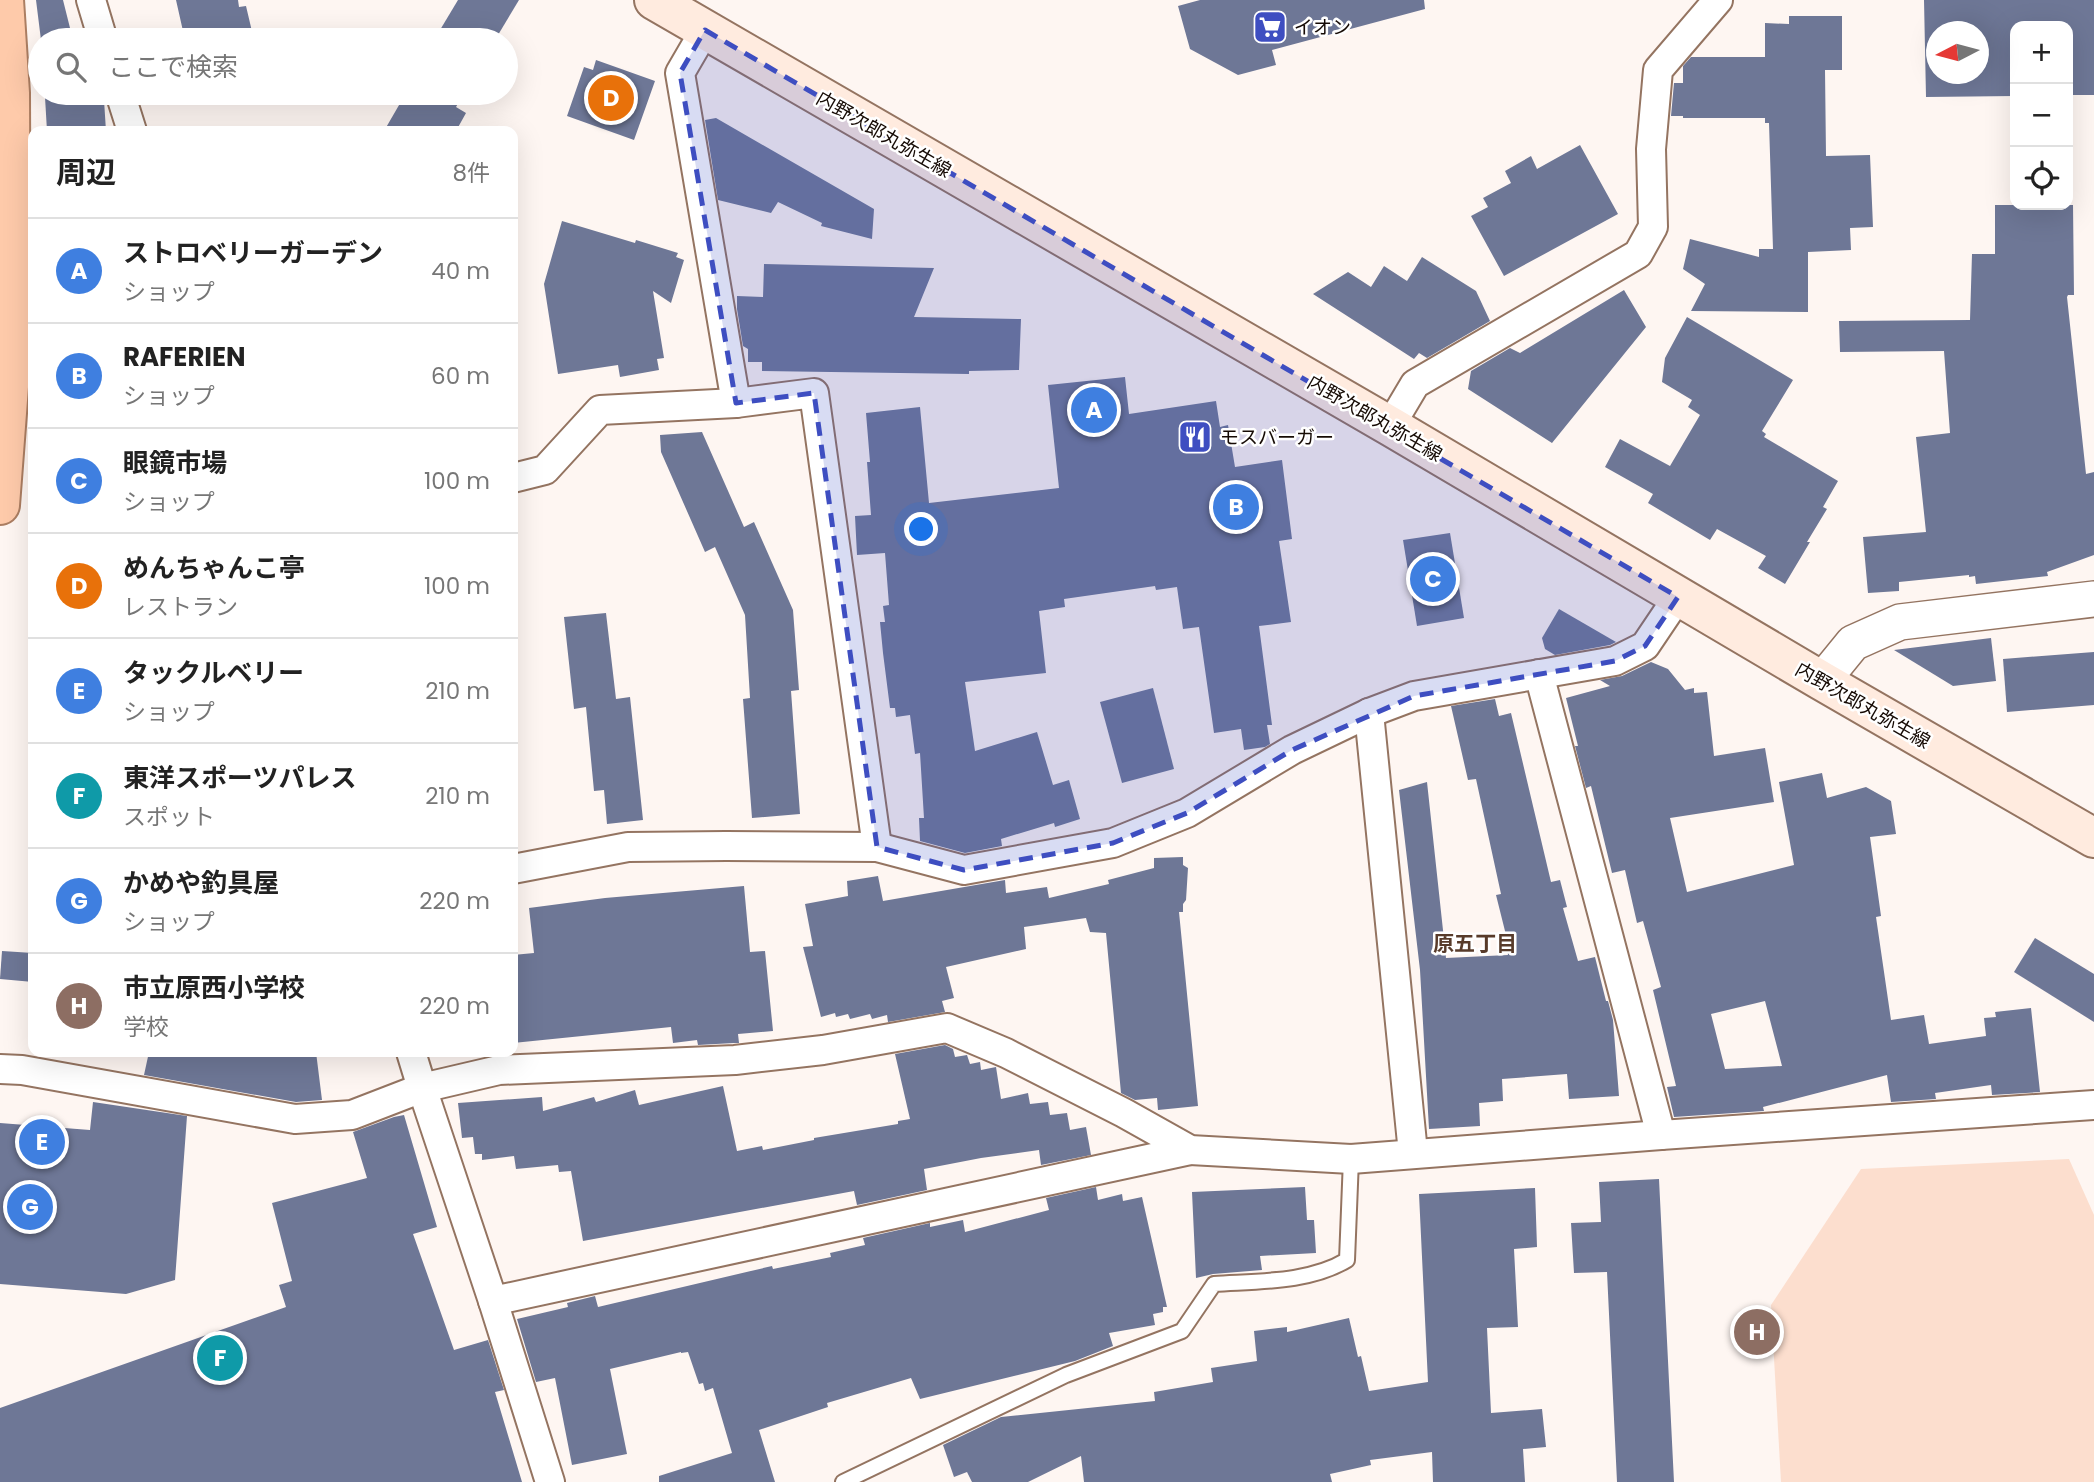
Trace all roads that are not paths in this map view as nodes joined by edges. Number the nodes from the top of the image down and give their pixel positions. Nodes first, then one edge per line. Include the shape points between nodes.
1 (4, 0) edge
2 (91, 0) edge
3 (654, 0) edge
4 (1718, 0) edge
5 (99, 28) edge
6 (705, 30) junction
7 (124, 105) edge
8 (130, 126) edge
9 (736, 402) junction
10 (1390, 426) junction
11 (518, 477) edge
12 (0, 505) edge
13 (1678, 597) junction
14 (2094, 599) edge
15 (1539, 674) junction
16 (1822, 681) junction
17 (1369, 713) junction
18 (2094, 838) edge
19 (877, 848) junction
20 (518, 868) edge
21 (413, 1057) edge
22 (0, 1069) edge
23 (422, 1088) junction
24 (2094, 1105) edge
25 (1661, 1135) junction
26 (1190, 1150) junction
27 (1413, 1153) junction
28 (1350, 1159) junction
29 (493, 1301) junction
30 (550, 1482) edge
31 (843, 1482) edge

1 - 12 highway via 10,93 11,360
2 - 5 street
3 - 6 main road, 内野次郎丸弥生線
4 - 10 street via 1658,70 1651,149 1653,227 1638,254 1415,384
6 - 9 street via 680,73
6 - 10 main road, 内野次郎丸弥生線
7 - 8 street
9 - 11 street via 600,410 545,470
9 - 19 street via 814,393
10 - 13 main road, 内野次郎丸弥生線
13 - 15 street via 1645,646 1615,661
13 - 16 main road, 内野次郎丸弥生線
14 - 16 street via 1900,622 1853,643
15 - 17 street via 1414,696
15 - 25 street
16 - 18 main road, 内野次郎丸弥生線
17 - 19 street via 1293,750 1186,813 1113,843 964,870
17 - 27 street
19 - 20 street via 628,846
21 - 23 street
22 - 23 street via 295,1119 352,1115
23 - 26 street via 499,1070 735,1060 947,1028 1006,1053
23 - 29 street
24 - 25 street
25 - 27 street
26 - 28 street
26 - 29 street
27 - 28 street
28 - 31 lane via 1347,1260 1292,1278 1214,1284 1182,1331 1066,1375
29 - 30 street

